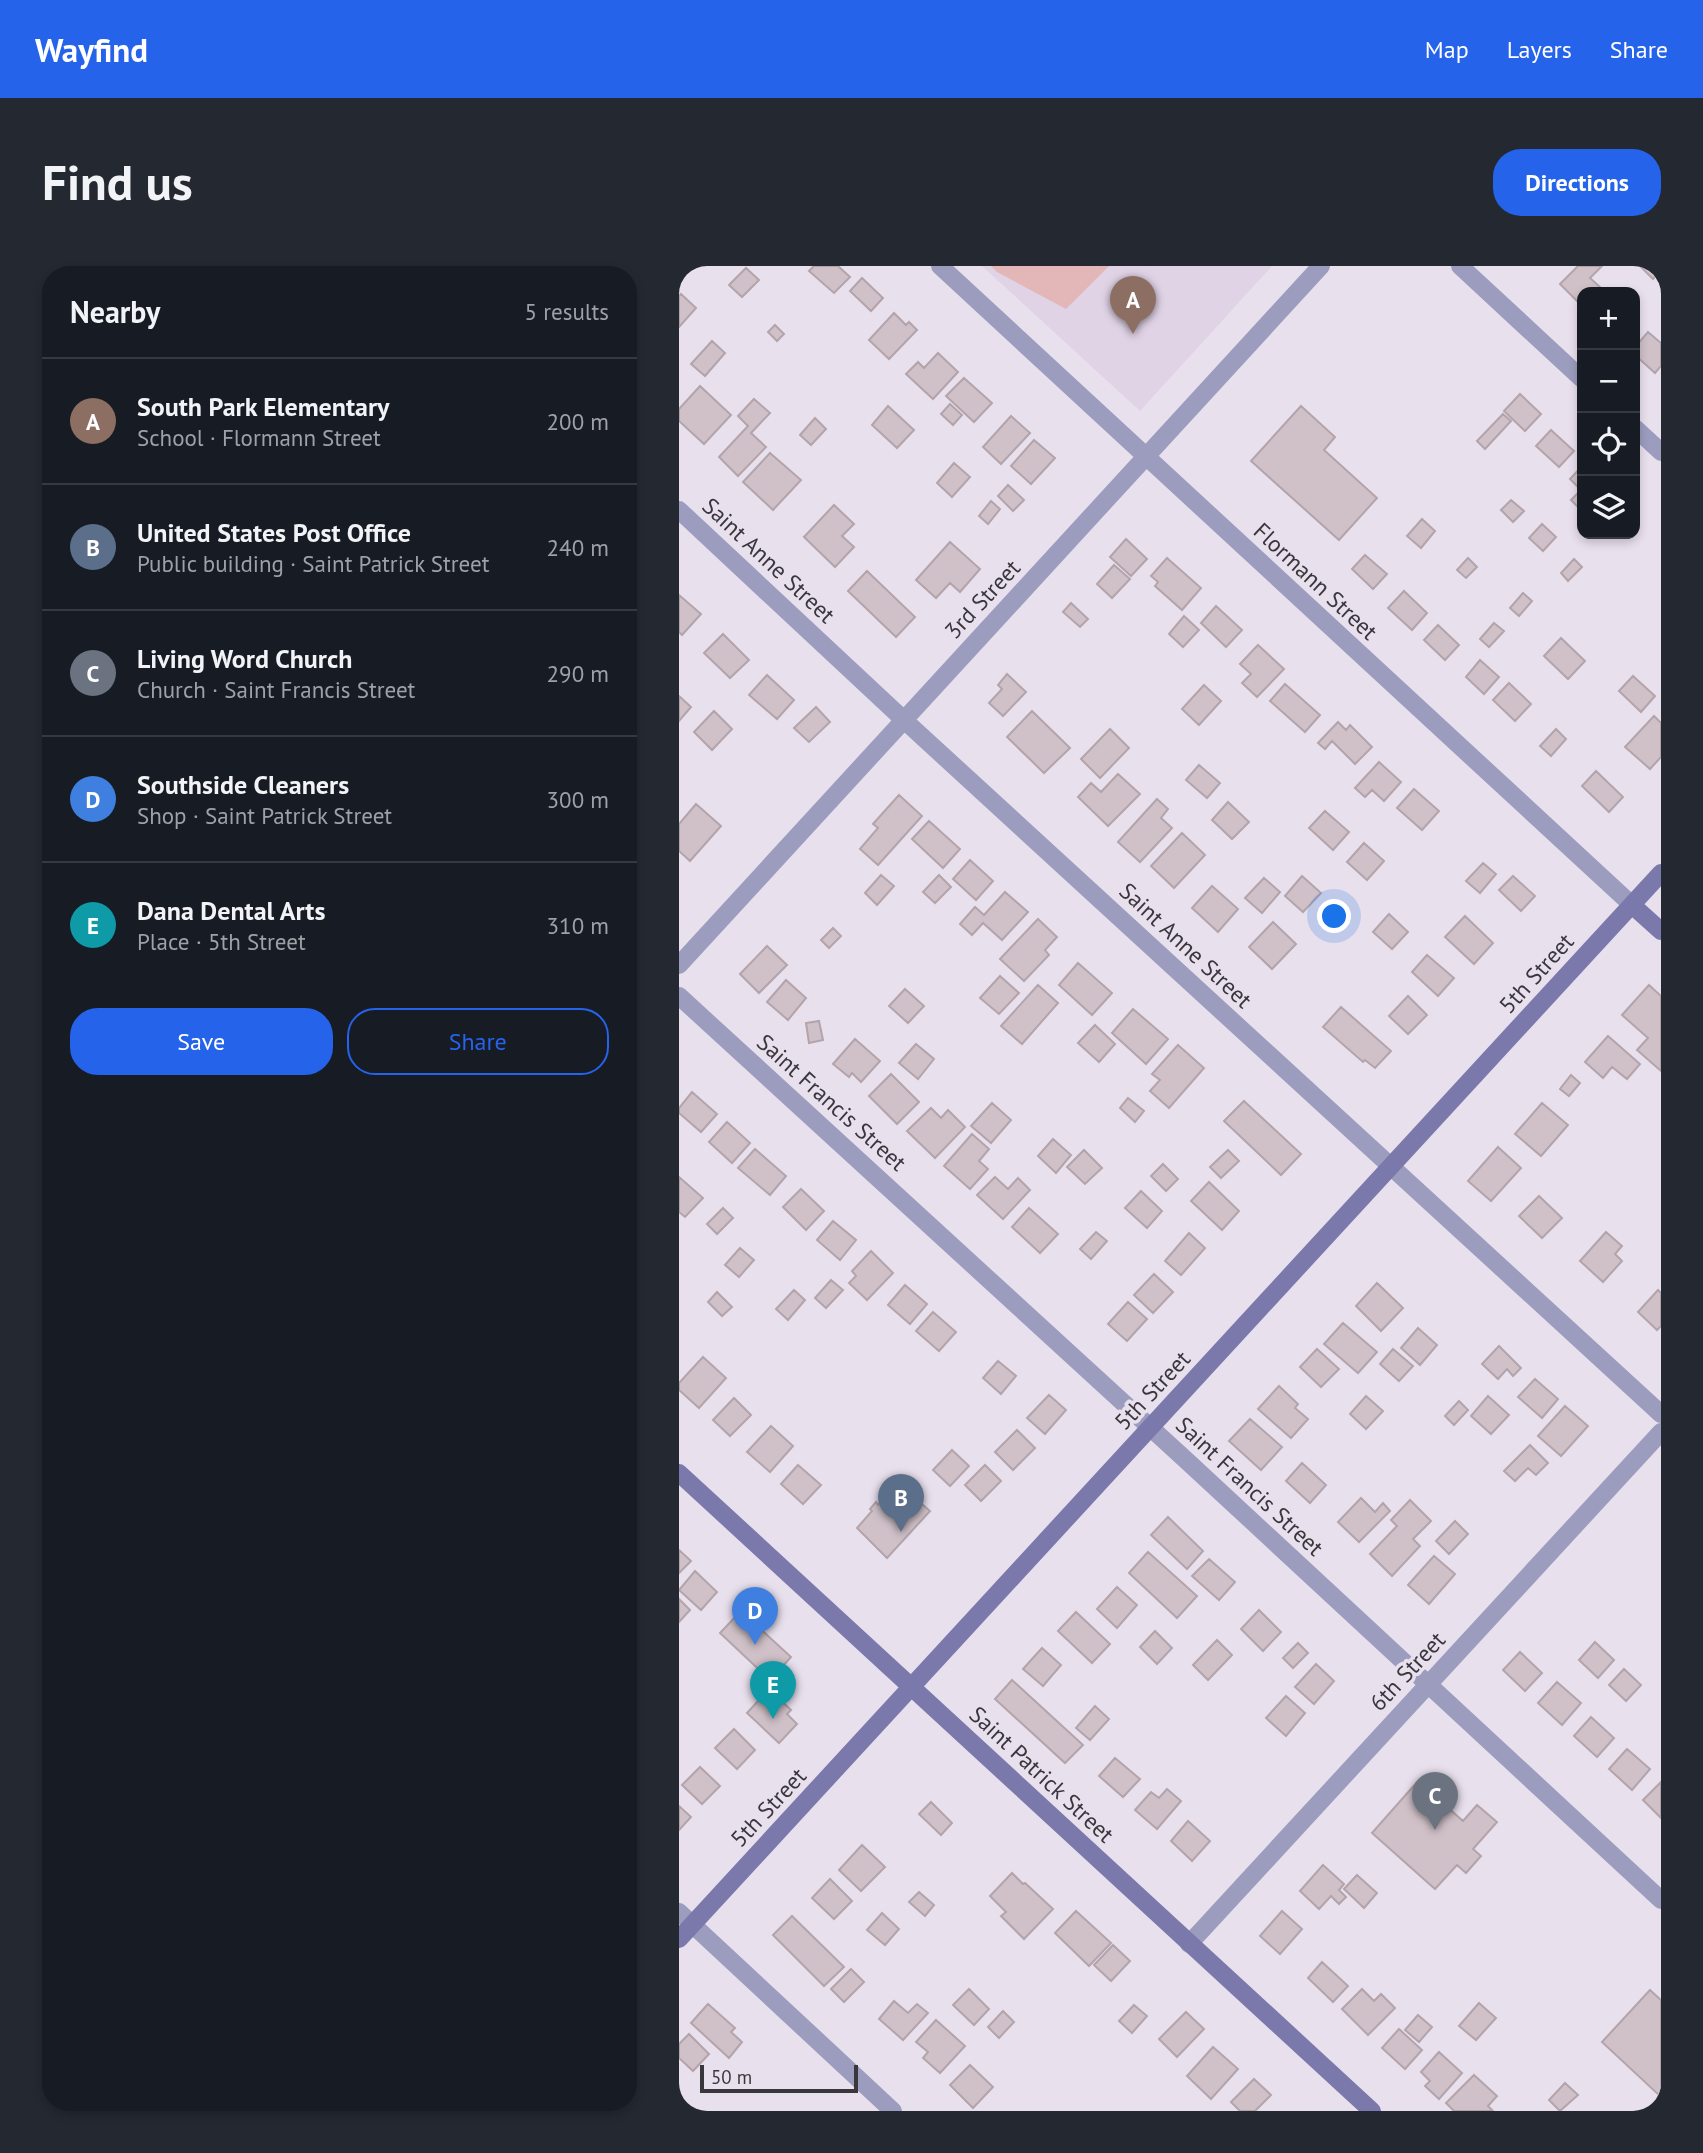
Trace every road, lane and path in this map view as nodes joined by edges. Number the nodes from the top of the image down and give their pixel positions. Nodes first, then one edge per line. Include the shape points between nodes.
1 (940, 266) edge
2 (1321, 266) edge
3 (1459, 266) edge
4 (1577, 374) edge
5 (1640, 433) edge
6 (1661, 452) edge
7 (1145, 457) junction
8 (679, 510) edge
9 (904, 720) junction
10 (1661, 873) edge
11 (1632, 905) junction
12 (1661, 931) edge
13 (679, 965) edge
14 (679, 996) edge
15 (1392, 1168) junction
16 (1661, 1414) edge
17 (1151, 1427) junction
18 (1661, 1432) edge
19 (679, 1473) edge
20 (1428, 1684) junction
21 (911, 1687) junction
22 (1661, 1900) edge
23 (679, 1912) edge
24 (693, 1924) junction
25 (679, 1939) edge
26 (1189, 1944) junction
27 (893, 2111) edge
28 (1372, 2111) edge

1 - 7 street, Flormann Street
2 - 7 street, 3rd Street
3 - 4 street
5 - 6 street
7 - 9 street, 3rd Street
7 - 11 street, Flormann Street
8 - 9 street, Saint Anne Street
9 - 13 street, 3rd Street
9 - 15 street, Saint Anne Street
10 - 11 main road, 5th Street
11 - 12 main road, Flormann Street
11 - 15 main road, 5th Street
14 - 17 street, Saint Francis Street
15 - 16 street, Saint Anne Street
15 - 17 main road, 5th Street
17 - 20 street, Saint Francis Street
17 - 21 main road, 5th Street
18 - 20 street, 6th Street
19 - 21 main road, Saint Patrick Street
20 - 22 street, Saint Francis Street
20 - 26 street, 6th Street
21 - 24 main road, 5th Street
21 - 26 main road, Saint Patrick Street
23 - 24 street
24 - 25 main road, 5th Street
24 - 27 street
26 - 28 main road, Saint Patrick Street

